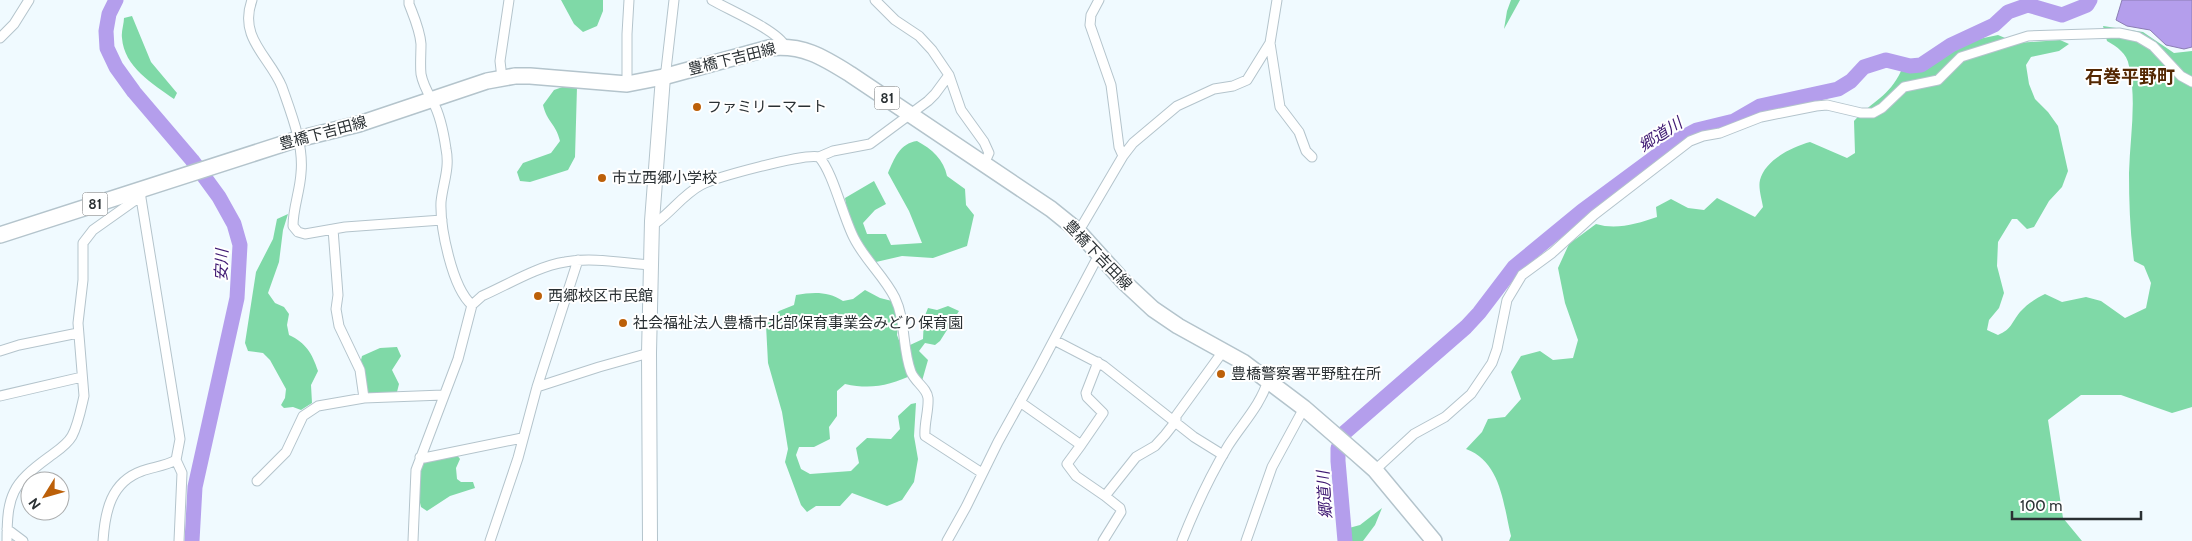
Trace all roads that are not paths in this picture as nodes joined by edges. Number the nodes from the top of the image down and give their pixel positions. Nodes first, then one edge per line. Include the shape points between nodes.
1 (29, 0) edge
2 (252, 0) edge
3 (409, 0) edge
4 (509, 0) edge
5 (630, 0) edge
6 (674, 0) edge
7 (712, 0) edge
8 (875, 0) edge
9 (1098, 0) edge
10 (1276, 0) edge
11 (0, 38) edge
12 (1270, 43) junction
13 (785, 46) junction
14 (949, 75) junction
15 (663, 77) junction
16 (502, 78) junction
17 (2192, 82) edge
18 (627, 84) junction
19 (432, 100) junction
20 (910, 114) junction
21 (298, 138) junction
22 (1123, 156) junction
23 (1312, 157) dead end
24 (819, 158) junction
25 (984, 164) junction
26 (141, 193) junction
27 (442, 220) junction
28 (652, 221) junction
29 (333, 229) junction
30 (1077, 230) junction
31 (0, 235) edge
32 (1101, 257) junction
33 (578, 260) junction
34 (651, 265) junction
35 (472, 305) junction
36 (78, 333) junction
37 (1054, 340) junction
38 (1224, 350) junction
39 (0, 351) edge
40 (649, 353) junction
41 (1098, 362) junction
42 (82, 376) junction
43 (1268, 380) junction
44 (537, 387) junction
45 (443, 395) junction
46 (0, 396) edge
47 (364, 398) junction
48 (1020, 402) junction
49 (1304, 408) junction
50 (1176, 422) junction
51 (522, 438) junction
52 (1081, 444) junction
53 (1223, 455) junction
54 (420, 457) junction
55 (176, 460) junction
56 (1375, 470) junction
57 (982, 474) junction
58 (257, 481) dead end
59 (1105, 496) junction
60 (4, 518) edge
61 (7, 529) junction
62 (1430, 540) edge
63 (8, 541) edge
64 (23, 541) edge
65 (103, 541) edge
66 (179, 541) edge
67 (413, 541) edge
68 (490, 541) edge
69 (650, 541) edge
70 (947, 541) edge
71 (1103, 541) edge
72 (1182, 541) edge
73 (1246, 541) edge

1 - 11 street via 14,24
2 - 21 street via 248,16 252,37 281,85
3 - 19 street via 421,43 421,74
4 - 16 street via 500,61
5 - 18 street
6 - 15 street
7 - 13 street via 756,23 783,41
8 - 14 street via 895,20 925,41
9 - 22 street via 1090,26 1111,85 1118,147
10 - 12 street
12 - 22 street via 1247,80 1214,89 1177,106 1133,143
12 - 23 street via 1280,107 1299,132 1306,151
13 - 15 main road, 豊橋下吉田線 / 81
13 - 20 main road, 豊橋下吉田線 / 81 via 826,59
14 - 20 street via 936,94
14 - 25 street via 961,110 989,153
15 - 18 main road, 豊橋下吉田線 / 81
15 - 28 street
16 - 18 main road, 豊橋下吉田線 / 81 via 530,76
16 - 19 main road, 豊橋下吉田線 / 81
17 - 56 street via 2181,76 2153,46 2138,37 2119,32 2028,36 1961,57 1938,80 1904,87 1873,113 1816,106 1762,117 1720,134 1690,141 1522,276 1506,300 1498,349 1492,363 1471,394 1450,413 1414,434
19 - 21 main road, 豊橋下吉田線 / 81 via 359,124
19 - 27 street via 447,150
20 - 24 street via 870,144 833,151
20 - 25 main road, 豊橋下吉田線 / 81
21 - 26 main road, 豊橋下吉田線 / 81 via 190,173
21 - 29 street via 302,172 293,226 305,234
22 - 30 street
24 - 28 street via 813,155 798,157 719,178 688,194 657,222
24 - 57 street via 827,170 854,238 882,278 900,313 912,374 928,398 925,436
25 - 30 main road, 豊橋下吉田線 / 81
26 - 31 main road, 豊橋下吉田線 / 81
26 - 36 street via 93,230 83,243
26 - 55 street via 179,422
27 - 29 street
27 - 35 street via 452,267 462,292
28 - 34 street
29 - 47 street via 339,326 360,370
30 - 32 main road, 豊橋下吉田線 / 81
32 - 37 street
32 - 38 main road, 豊橋下吉田線 / 81 via 1153,309
33 - 34 street
33 - 35 street via 550,266 482,296
33 - 44 street
34 - 40 street
35 - 45 street via 458,359
36 - 39 street
36 - 42 street
37 - 41 street
37 - 48 street
38 - 43 main road, 豊橋下吉田線 / 81
38 - 50 street via 1176,416
40 - 44 street
40 - 69 street
41 - 50 street
41 - 52 street via 1086,393 1103,414
42 - 46 street
42 - 60 street via 84,396 72,436 17,484
43 - 49 main road, 豊橋下吉田線 / 81
43 - 53 street via 1257,405
44 - 51 street
45 - 47 street
45 - 54 street
47 - 58 street via 318,406 309,411 303,416 286,452
48 - 52 street
48 - 57 street
49 - 56 main road, 豊橋下吉田線 / 81
49 - 73 street via 1272,467
50 - 53 street
50 - 59 street via 1155,446 1136,456
51 - 54 street
51 - 68 street
52 - 59 street via 1067,464 1076,476
53 - 72 street
54 - 67 street via 414,485
55 - 65 street via 121,482 110,504
55 - 66 street via 182,473
56 - 62 main road, 豊橋下吉田線 / 81
57 - 70 street
59 - 71 street via 1122,512
60 - 61 street
61 - 63 street
61 - 64 street

